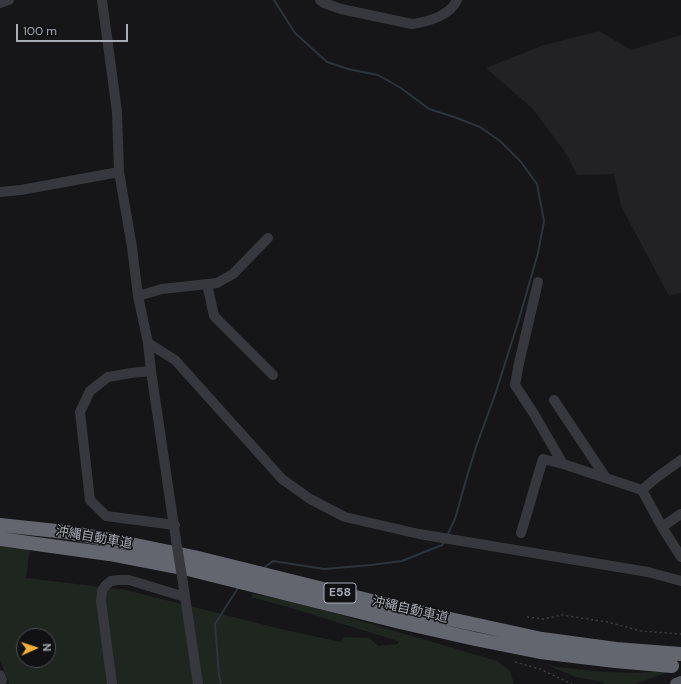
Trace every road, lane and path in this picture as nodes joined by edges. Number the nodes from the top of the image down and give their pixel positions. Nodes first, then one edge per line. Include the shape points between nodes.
1 (9, 0) edge
2 (102, 0) edge
3 (320, 0) edge
4 (457, 0) edge
5 (0, 3) edge
6 (119, 172) junction
7 (0, 192) edge
8 (268, 238) dead end
9 (538, 282) dead end
10 (207, 284) junction
11 (138, 296) junction
12 (148, 343) junction
13 (151, 371) junction
14 (273, 375) dead end
15 (554, 400) dead end
16 (681, 460) edge
17 (563, 464) junction
18 (606, 478) junction
19 (642, 490) junction
20 (681, 514) edge
21 (0, 525) edge
22 (175, 525) junction
23 (662, 528) junction
24 (521, 533) dead end
25 (0, 539) edge
26 (681, 557) edge
27 (681, 581) edge
28 (185, 597) junction
29 (527, 617) dead end
30 (681, 634) edge
31 (681, 654) edge
32 (515, 662) dead end
33 (672, 666) dead end
34 (681, 682) edge
35 (112, 684) edge
36 (198, 684) edge
37 (572, 684) edge
38 (676, 684) edge

1 - 5 street
2 - 6 street via 118,112
3 - 4 street via 341,9 412,24 448,12
6 - 7 street
6 - 11 street
8 - 10 street via 234,274 218,283
9 - 17 street via 515,385
10 - 11 street via 162,289
10 - 14 street via 214,316
11 - 12 street
12 - 13 street
12 - 27 street via 175,360 282,478 310,499 345,517 419,534 648,572
13 - 22 street
13 - 22 street via 108,377 90,391 83,405 80,412 90,500 106,516
15 - 18 street
16 - 19 street
17 - 18 street
17 - 24 street via 543,459
18 - 19 street
19 - 23 street
20 - 23 street
21 - 31 highway, 沖縄自動車道 / E58 via 66,532 194,557 404,609 542,639 616,649
22 - 28 street, bridge
23 - 26 street
25 - 33 highway, 沖縄自動車道 / E58 via 109,554 192,570 400,622 540,652
28 - 35 street via 129,580 111,581 105,586 101,601
28 - 36 street
29 - 30 path via 543,619 562,615 607,622 641,631
32 - 37 path via 540,669
34 - 38 main road

